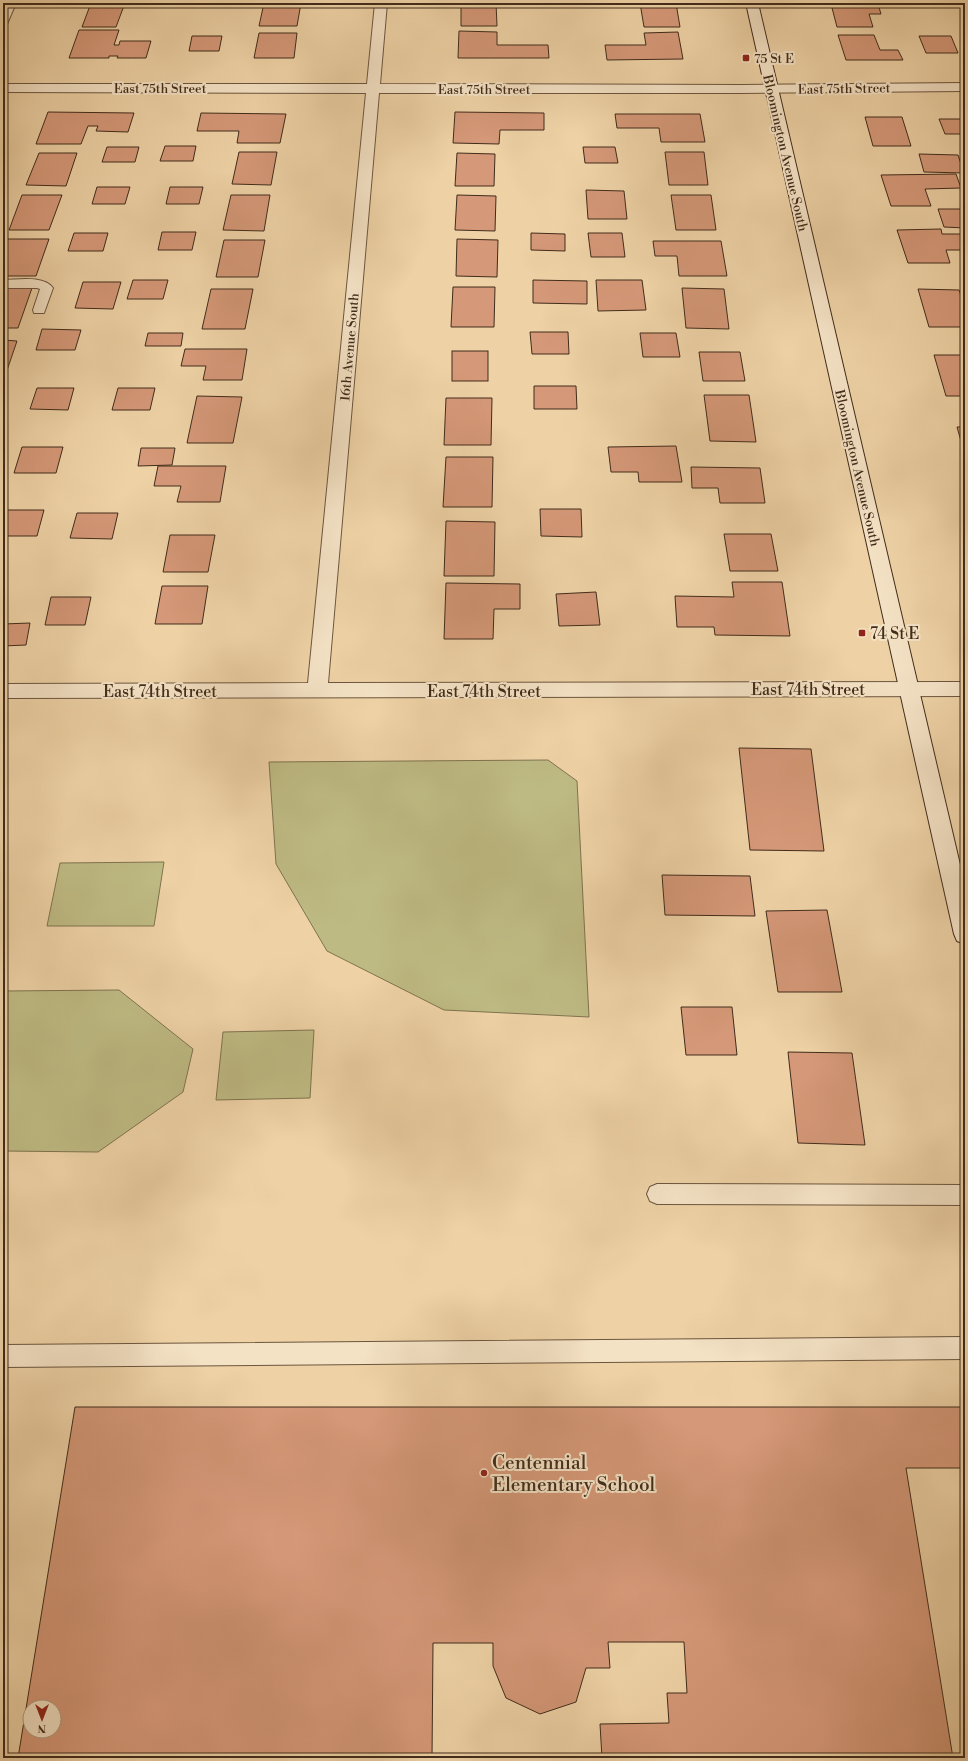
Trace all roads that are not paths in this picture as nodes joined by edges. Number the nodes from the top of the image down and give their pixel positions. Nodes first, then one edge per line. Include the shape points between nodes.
1 (10, 3) edge
2 (381, 3) edge
3 (752, 3) edge
4 (3, 21) edge
5 (965, 87) edge
6 (3, 88) edge
7 (374, 89) junction
8 (771, 89) junction
9 (3, 284) edge
10 (39, 310) dead end
11 (965, 689) edge
12 (909, 690) junction
13 (3, 691) edge
14 (317, 691) junction
15 (965, 934) edge
16 (658, 1194) dead end
17 (965, 1195) edge
18 (965, 1348) edge
19 (3, 1356) edge

1 - 4 street
2 - 7 street, 16th Avenue South
3 - 8 street, Bloomington Avenue South
5 - 8 street, East 75th Street
6 - 7 street, East 75th Street
7 - 8 street, East 75th Street
7 - 14 street, 16th Avenue South
8 - 12 street, Bloomington Avenue South
9 - 10 lane via 39,284 46,288
11 - 12 street, East 74th Street
12 - 14 street, East 74th Street
12 - 15 street, Bloomington Avenue South
13 - 14 street, East 74th Street
16 - 17 lane
18 - 19 lane

